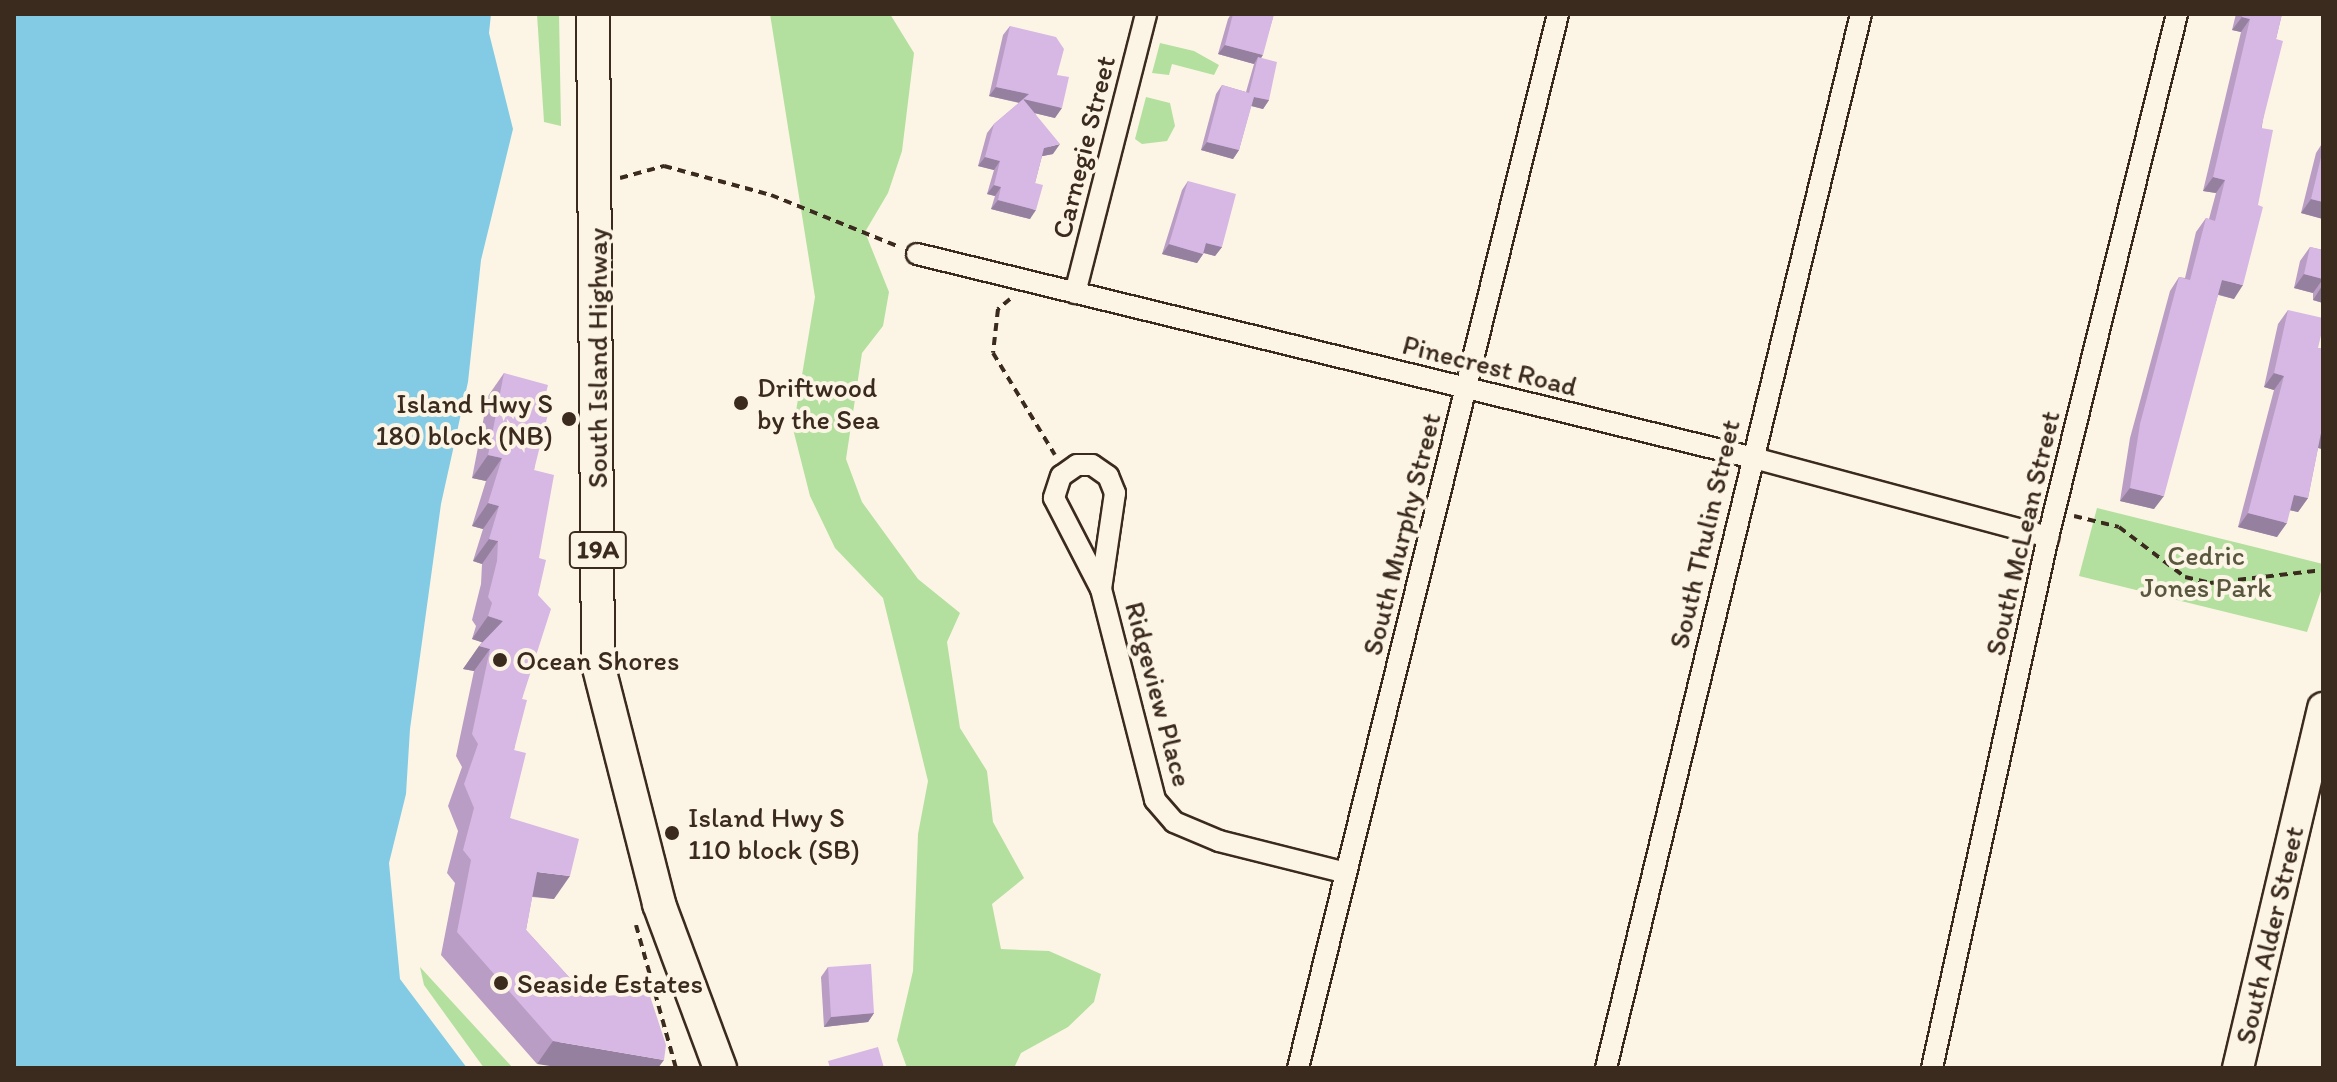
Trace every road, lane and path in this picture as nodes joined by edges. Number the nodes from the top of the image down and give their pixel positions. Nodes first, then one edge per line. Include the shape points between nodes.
1 (593, 14) edge
2 (1146, 14) edge
3 (1558, 14) edge
4 (1861, 14) edge
5 (2177, 14) edge
6 (609, 182) dead end
7 (917, 254) joint
8 (1029, 282) junction
9 (1075, 293) junction
10 (1465, 388) junction
11 (1750, 457) junction
12 (1067, 472) junction
13 (2054, 511) junction
14 (2048, 537) junction
15 (2323, 570) edge
16 (1101, 589) junction
17 (2323, 708) edge
18 (1346, 873) junction
19 (720, 1068) edge
20 (1298, 1068) edge
21 (1606, 1068) edge
22 (1932, 1068) edge
23 (2238, 1068) edge

1 - 19 main road, South Island Highway / 19A via 598,664 659,904
2 - 9 street, Carnegie Street
3 - 10 street, South Murphy Street
4 - 11 street, South Thulin Street
5 - 13 street, South McLean Street
6 - 7 path via 664,166 771,195
7 - 8 street, Pinecrest Road
8 - 9 street, Pinecrest Road
8 - 12 path via 998,309 993,353
9 - 10 street, Pinecrest Road
10 - 11 street, Pinecrest Road
10 - 18 street, South Murphy Street
11 - 14 street, Pinecrest Road
11 - 21 street, South Thulin Street
12 - 16 street, Ridgeview Place via 1054,498
12 - 16 street, Ridgeview Place via 1077,465 1092,465 1108,476 1115,493
13 - 14 street, South McLean Street
13 - 15 path via 2119,527 2185,577 2210,583
14 - 22 street, South McLean Street
16 - 18 street, Ridgeview Place via 1155,800 1174,822 1219,841
17 - 23 street, South Alder Street
18 - 20 street, South Murphy Street

